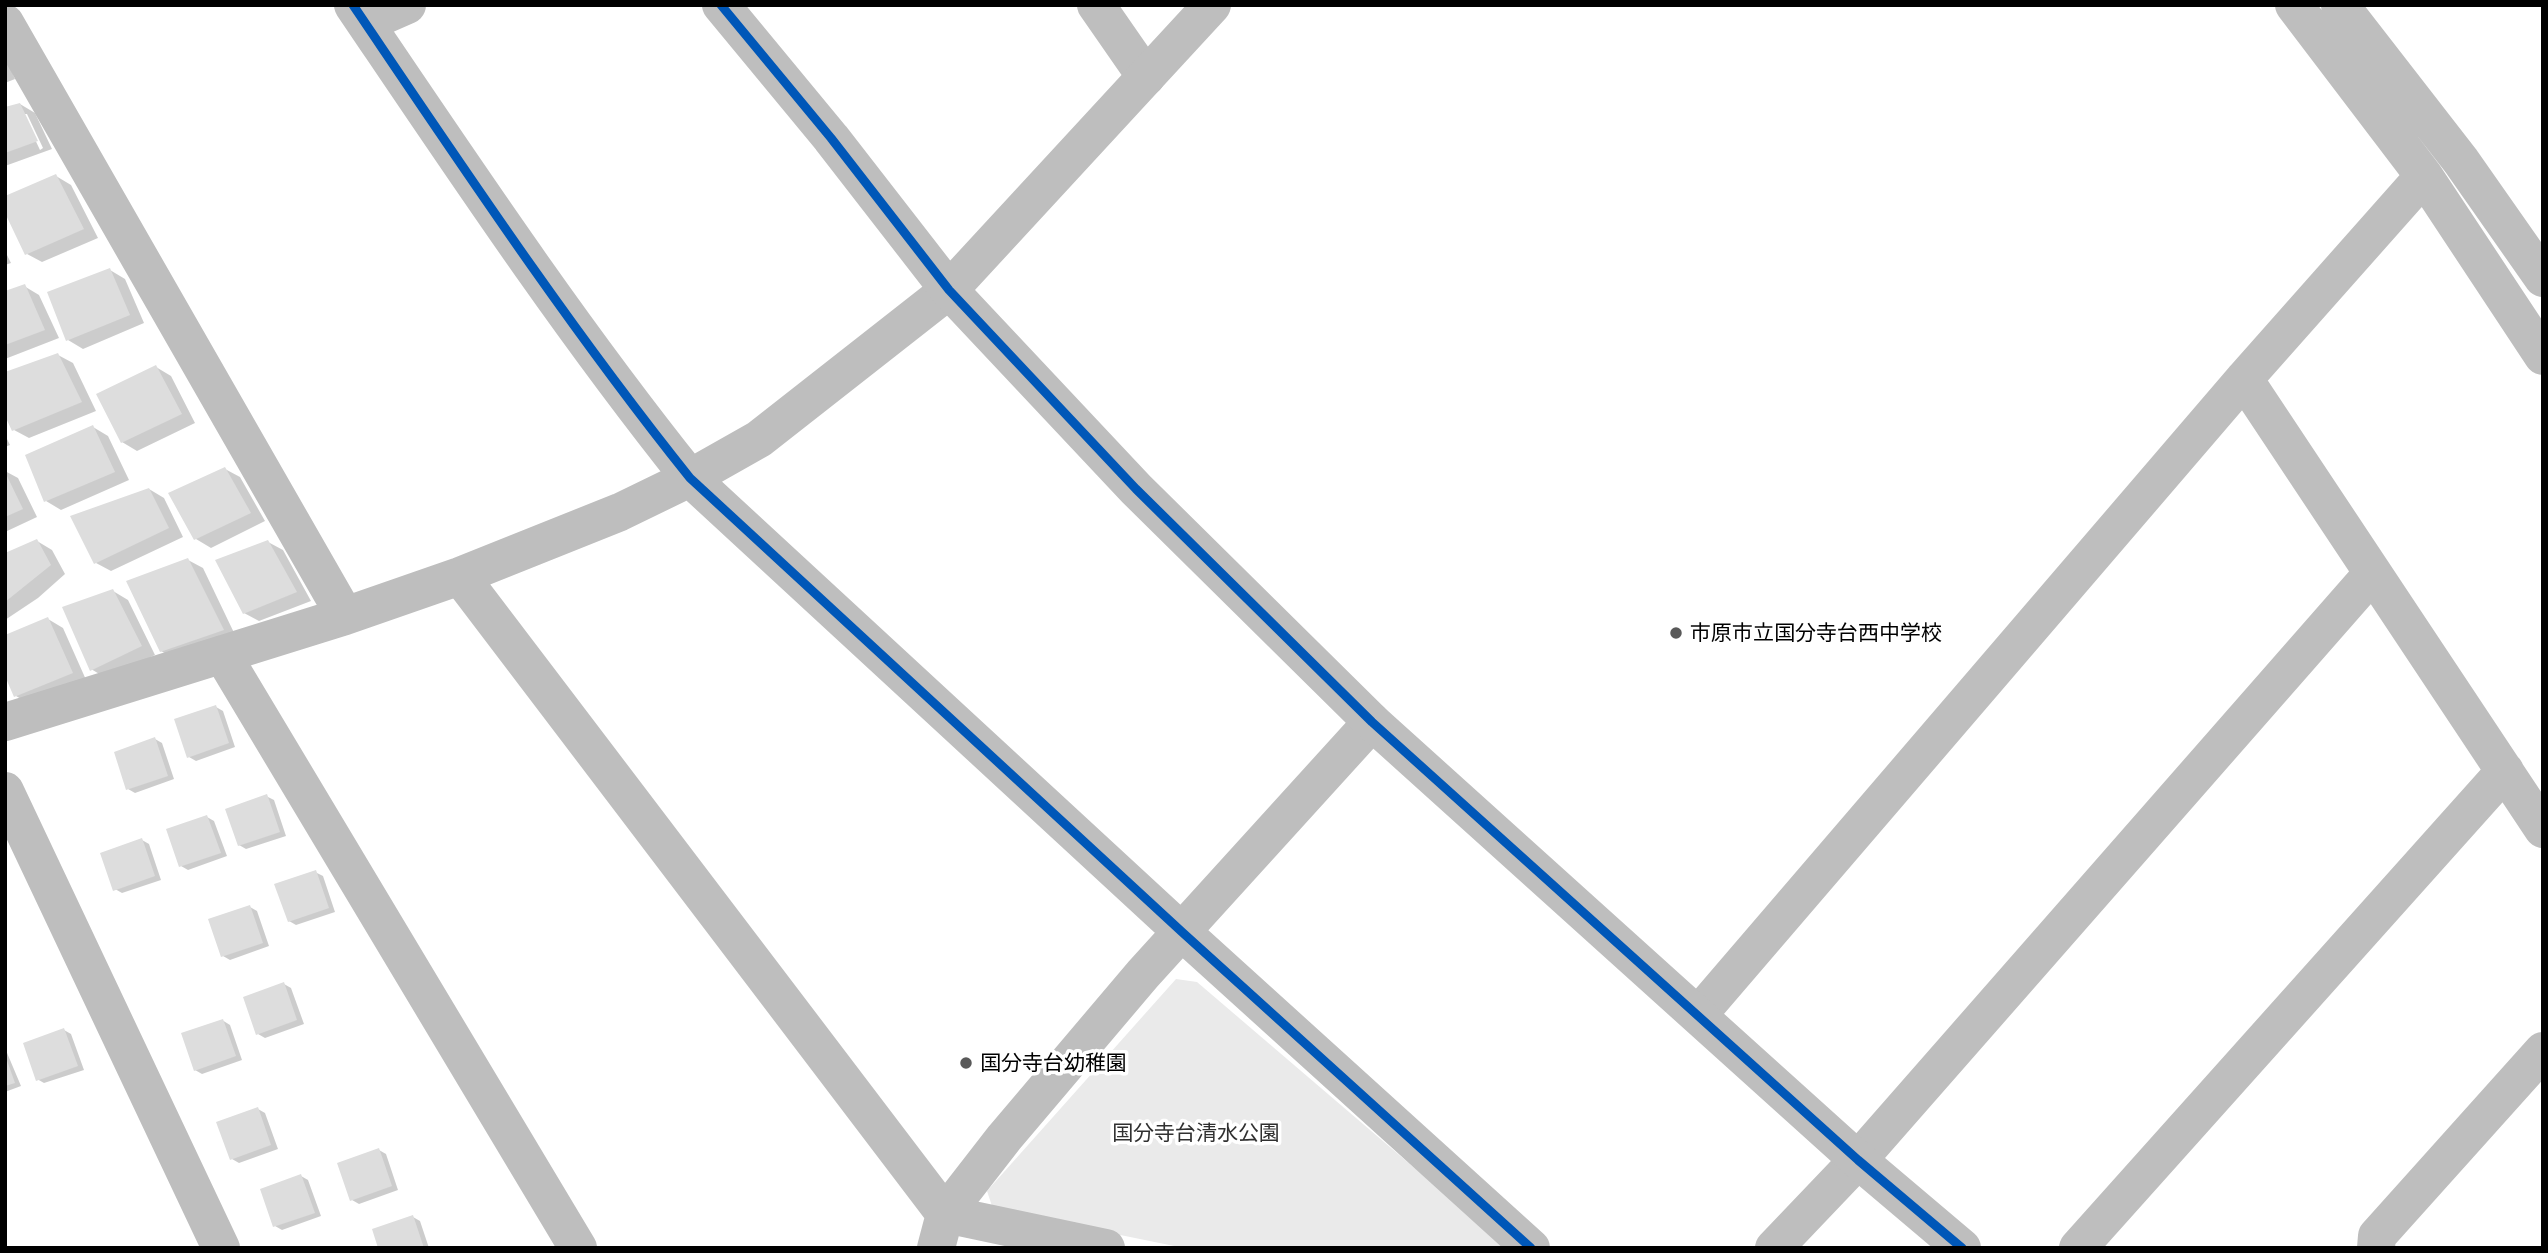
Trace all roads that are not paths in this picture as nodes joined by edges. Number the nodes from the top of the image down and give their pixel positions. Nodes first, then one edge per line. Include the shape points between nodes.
1 (407, 5) edge
2 (721, 5) edge
3 (1096, 5) edge
4 (1212, 5) edge
5 (2294, 5) edge
6 (2340, 5) edge
7 (359, 14) edge
8 (5, 23) edge
9 (1146, 77) junction
10 (2424, 176) junction
11 (2543, 278) edge
12 (949, 290) junction
13 (2542, 354) edge
14 (2244, 379) junction
15 (690, 478) junction
16 (2372, 574) junction
17 (460, 576) junction
18 (345, 616) junction
19 (222, 654) junction
20 (5, 722) edge
21 (1372, 722) junction
22 (2505, 771) junction
23 (5, 791) edge
24 (2543, 830) edge
25 (1181, 932) junction
26 (1699, 1014) junction
27 (2543, 1051) edge
28 (1858, 1160) junction
29 (940, 1231) edge
30 (221, 1248) edge
31 (578, 1248) edge
32 (1106, 1248) edge
33 (1531, 1248) edge
34 (1774, 1248) edge
35 (1962, 1248) edge
36 (2078, 1248) edge
37 (2376, 1248) edge

1 - 7 street
2 - 12 street
3 - 9 street
4 - 9 street
5 - 10 street
6 - 11 street via 2461,161
7 - 15 street via 525,261
8 - 18 street
9 - 12 street
10 - 13 street
10 - 14 street
12 - 15 street via 759,439
12 - 21 street via 1136,489
14 - 16 street
14 - 26 street
15 - 17 street via 620,512
15 - 25 street
16 - 22 street
16 - 28 street
17 - 18 street
17 - 29 street
18 - 19 street
19 - 20 street
19 - 31 street
21 - 25 street
21 - 26 street
22 - 24 street
22 - 36 street
23 - 30 street
25 - 29 street via 1004,1138
25 - 33 street
26 - 28 street
27 - 37 street via 2377,1236
28 - 34 street
28 - 35 street
29 - 32 street

